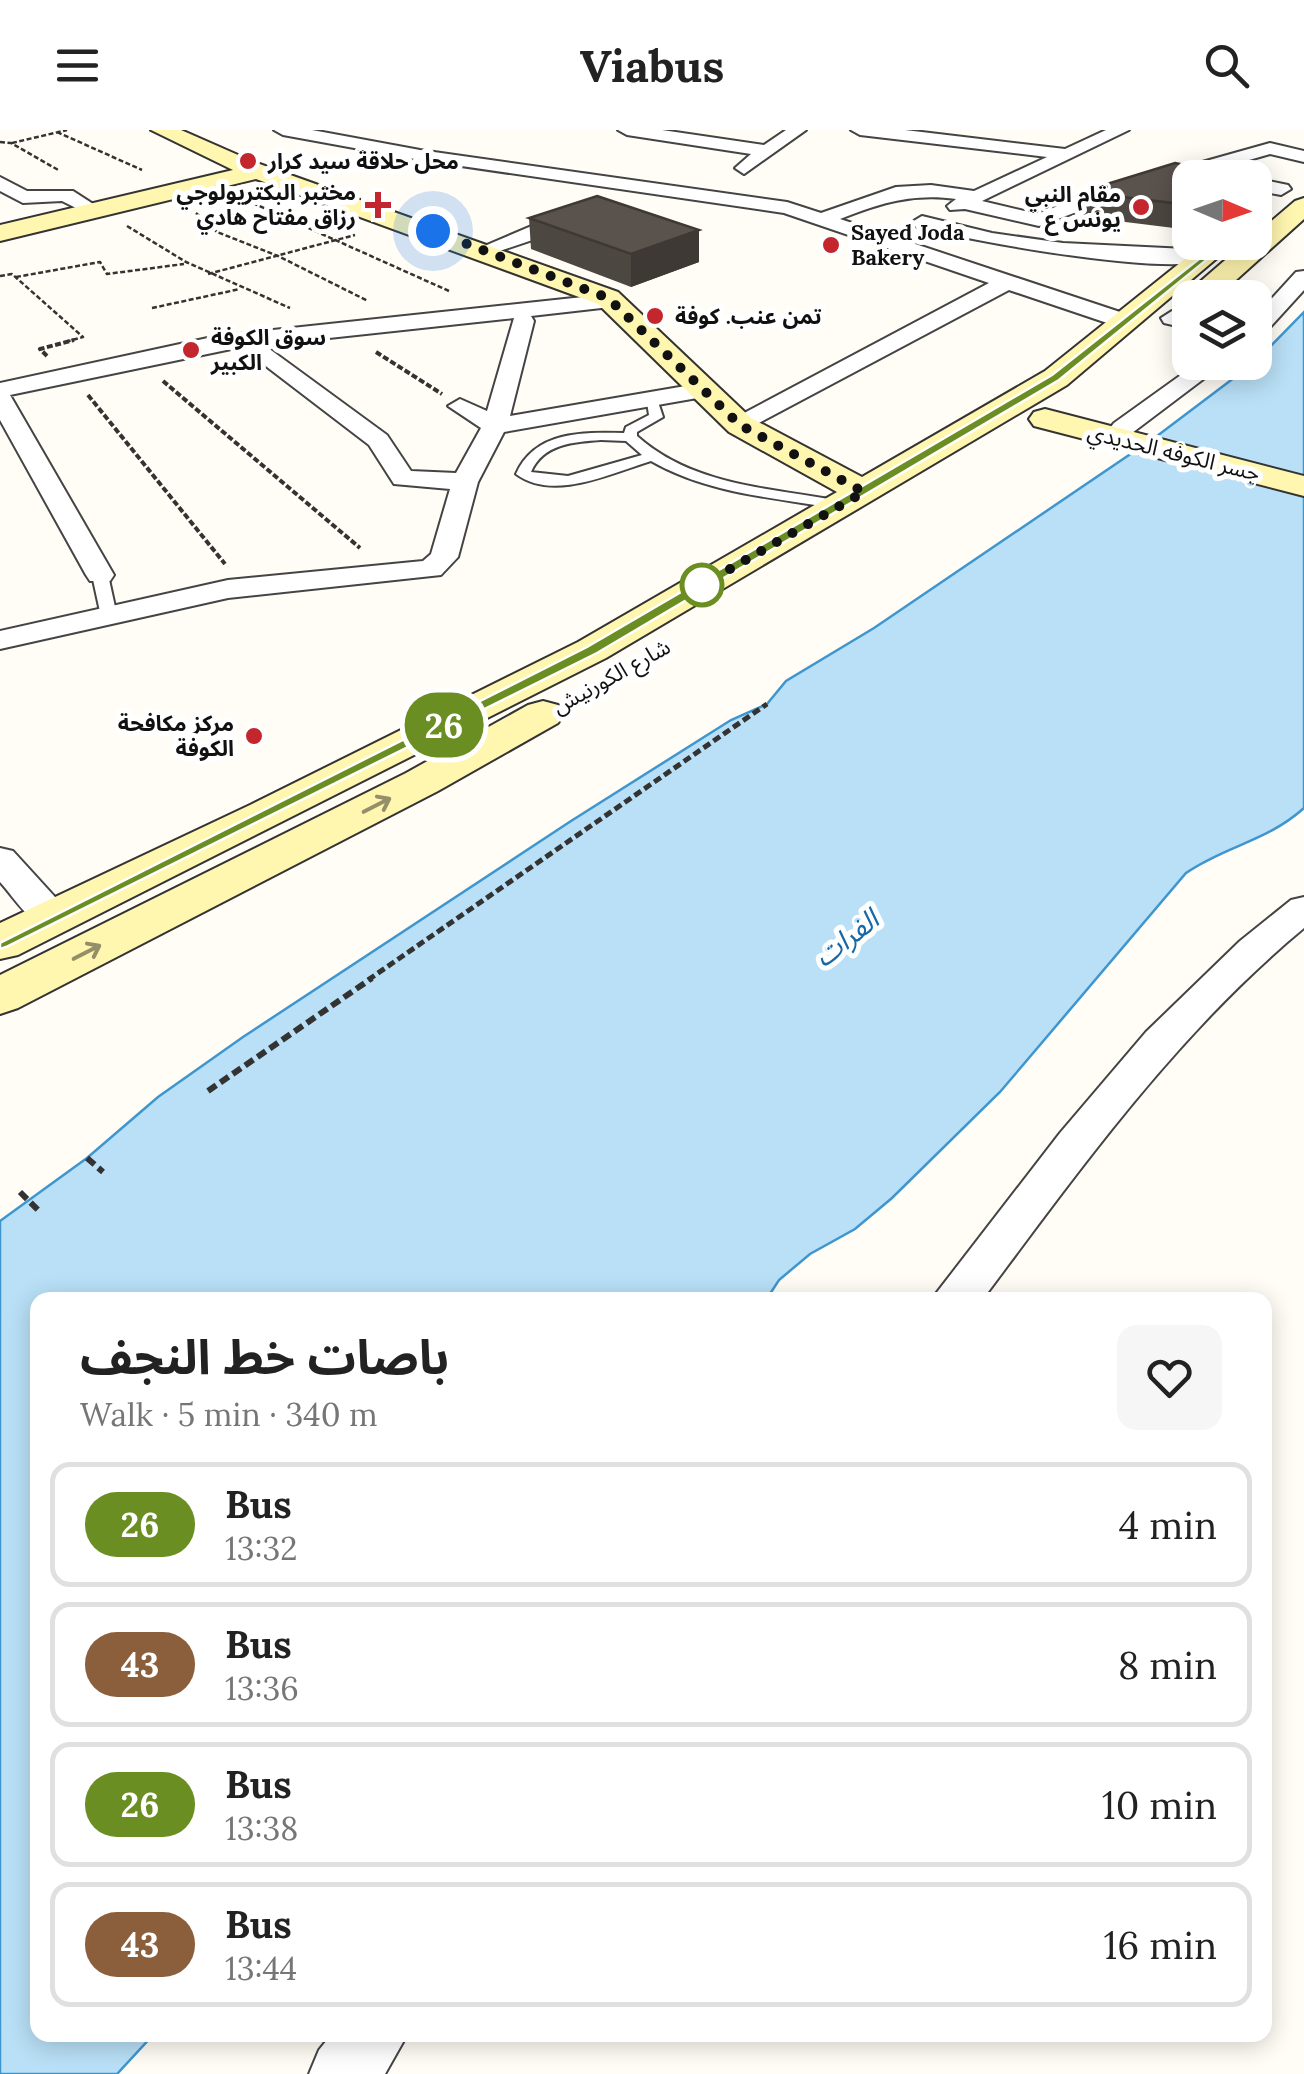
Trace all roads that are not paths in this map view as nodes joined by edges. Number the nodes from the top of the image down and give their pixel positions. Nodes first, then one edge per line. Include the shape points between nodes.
1 (162, 130) edge
2 (284, 130) edge
3 (392, 130) edge
4 (627, 130) edge
5 (797, 130) edge
6 (860, 130) edge
7 (1120, 130) edge
8 (365, 146) junction
9 (1073, 150) junction
10 (765, 151) junction
11 (1118, 154) dead end
12 (420, 155) junction
13 (1304, 156) edge
14 (1227, 160) edge
15 (1155, 162) dead end
16 (1172, 166) edge
17 (1304, 168) edge
18 (385, 169) dead end
19 (259, 171) junction
20 (1172, 176) edge
21 (0, 183) edge
22 (618, 184) junction
23 (1272, 187) edge
24 (1280, 189) junction
25 (708, 197) junction
26 (1272, 197) edge
27 (969, 200) junction
28 (555, 203) dead end
29 (588, 206) junction
30 (1304, 206) edge
31 (97, 210) junction
32 (822, 220) junction
33 (922, 222) junction
34 (0, 233) edge
35 (877, 238) junction
36 (484, 250) junction
37 (1172, 252) edge
38 (1203, 260) edge
39 (1304, 277) edge
40 (1223, 280) edge
41 (1006, 283) junction
42 (612, 301) junction
43 (1272, 312) edge
44 (524, 321) dead end
45 (1127, 322) junction
46 (1172, 322) edge
47 (252, 348) dead end
48 (1192, 380) edge
49 (0, 390) edge
50 (702, 390) junction
51 (0, 398) edge
52 (651, 398) junction
53 (460, 406) road end
54 (1045, 419) junction
55 (740, 425) junction
56 (495, 426) junction
57 (1123, 434) junction
58 (630, 437) junction
59 (648, 457) junction
60 (465, 482) junction
61 (1304, 486) edge
62 (853, 499) junction
63 (754, 555) junction
64 (791, 574) junction
65 (100, 575) joint
66 (714, 578) junction
67 (754, 596) junction
68 (109, 616) junction
69 (3, 633) edge
70 (0, 859) edge
71 (1304, 910) edge
72 (52, 917) junction
73 (0, 943) edge
74 (0, 996) edge
75 (961, 1292) edge
76 (368, 2042) edge
77 (343, 2074) edge

1 - 19 street
2 - 8 street
3 - 8 street
4 - 10 street
5 - 10 street
6 - 9 street
7 - 9 street
8 - 12 street
9 - 11 street
9 - 27 street
10 - 25 street
12 - 18 street
12 - 22 street
13 - 14 street via 1270,148
15 - 16 street
17 - 24 street
19 - 31 street
19 - 36 street
20 - 27 street via 1040,220
21 - 31 street via 23,197 66,195
22 - 25 street
22 - 29 street
23 - 24 street
24 - 26 street
25 - 32 street
27 - 32 street via 926,188 894,191
27 - 33 street
28 - 29 street
29 - 36 street via 561,224
30 - 40 street, شارع الكورنيش
31 - 34 street
32 - 35 street
33 - 35 street
33 - 37 street via 1008,244 1104,254
35 - 41 street
36 - 42 street
38 - 45 street, شارع الكورنيش
39 - 43 street
41 - 45 street
41 - 55 street
42 - 49 street via 217,343
42 - 50 street
44 - 56 street
45 - 62 street, شارع الكورنيش via 1056,378
46 - 54 street, شارع الكورنيش
47 - 60 street via 378,440 403,478
48 - 57 street
50 - 52 street
50 - 55 street
51 - 65 street
52 - 56 street
52 - 58 lane via 656,417
53 - 56 street
54 - 57 street, جسر الکوفه الحديدي
54 - 64 street, شارع الكورنيش via 906,510
55 - 62 street
56 - 60 street
57 - 61 street, جسر الکوفه الحديدي
58 - 59 lane
58 - 59 lane via 590,436 544,447 523,474 556,482
59 - 62 lane via 704,480
60 - 68 street via 444,557 431,568 245,588
62 - 63 street, شارع الكورنيش
63 - 64 street via 765,568
63 - 66 street, شارع الكورنيش
64 - 67 street, شارع الكورنيش
65 - 68 lane
66 - 67 street via 742,584
66 - 72 street, شارع الكورنيش via 592,650
74 -> 67 street, شارع الكورنيش via 422,782
68 - 69 street
70 - 72 street
71 - 75 street via 1202,1000 1116,1096
72 - 73 street, شارع الكورنيش
76 - 77 street

